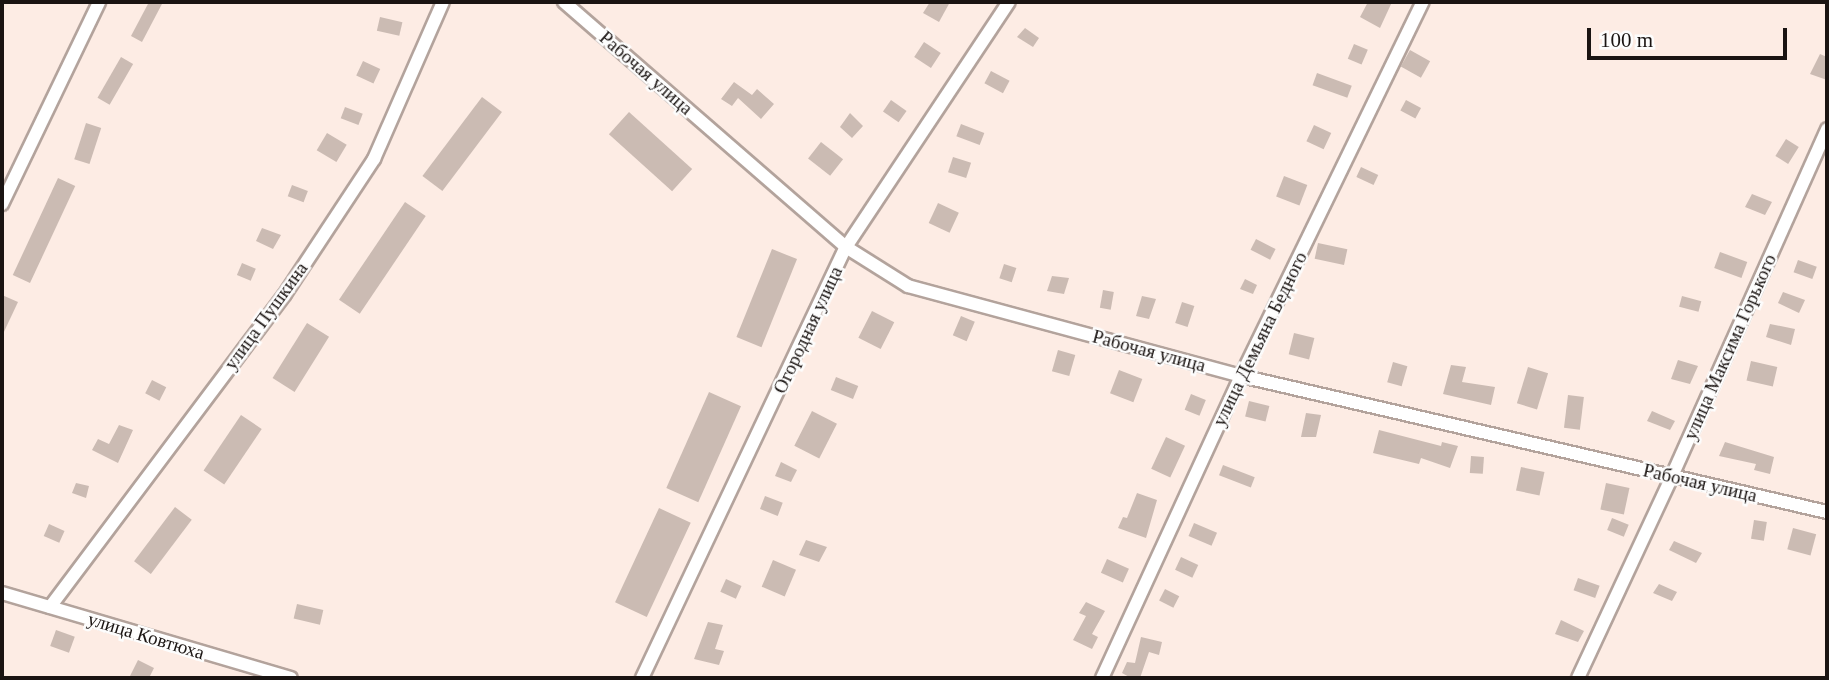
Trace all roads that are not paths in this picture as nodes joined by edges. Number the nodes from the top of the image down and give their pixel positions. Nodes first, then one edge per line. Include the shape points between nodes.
1 (99, 2) edge
2 (443, 2) edge
3 (564, 2) edge
4 (1009, 2) edge
5 (1423, 2) edge
6 (1827, 129) edge
7 (2, 204) edge
8 (846, 247) junction
9 (1241, 376) junction
10 (1672, 476) junction
11 (1827, 512) edge
12 (2, 593) edge
13 (50, 607) junction
14 (291, 678) edge
15 (642, 678) edge
16 (1102, 678) edge
17 (1578, 678) edge

1 - 7 street
2 - 13 street, улица Пушкина via 374,159 285,294
3 - 8 street, Рабочая улица
4 - 8 street, Огородная улица
5 - 9 street, улица Демьяна Бедного
6 - 10 street, улица Максима Горького
8 - 9 street, Рабочая улица via 908,286
8 - 15 street, Огородная улица
9 - 10 street, Рабочая улица
9 - 16 street, улица Демьяна Бедного
10 - 11 street, Рабочая улица
10 - 17 street, улица Максима Горького
12 - 13 street, улица Ковтюха
13 - 14 street, улица Ковтюха

